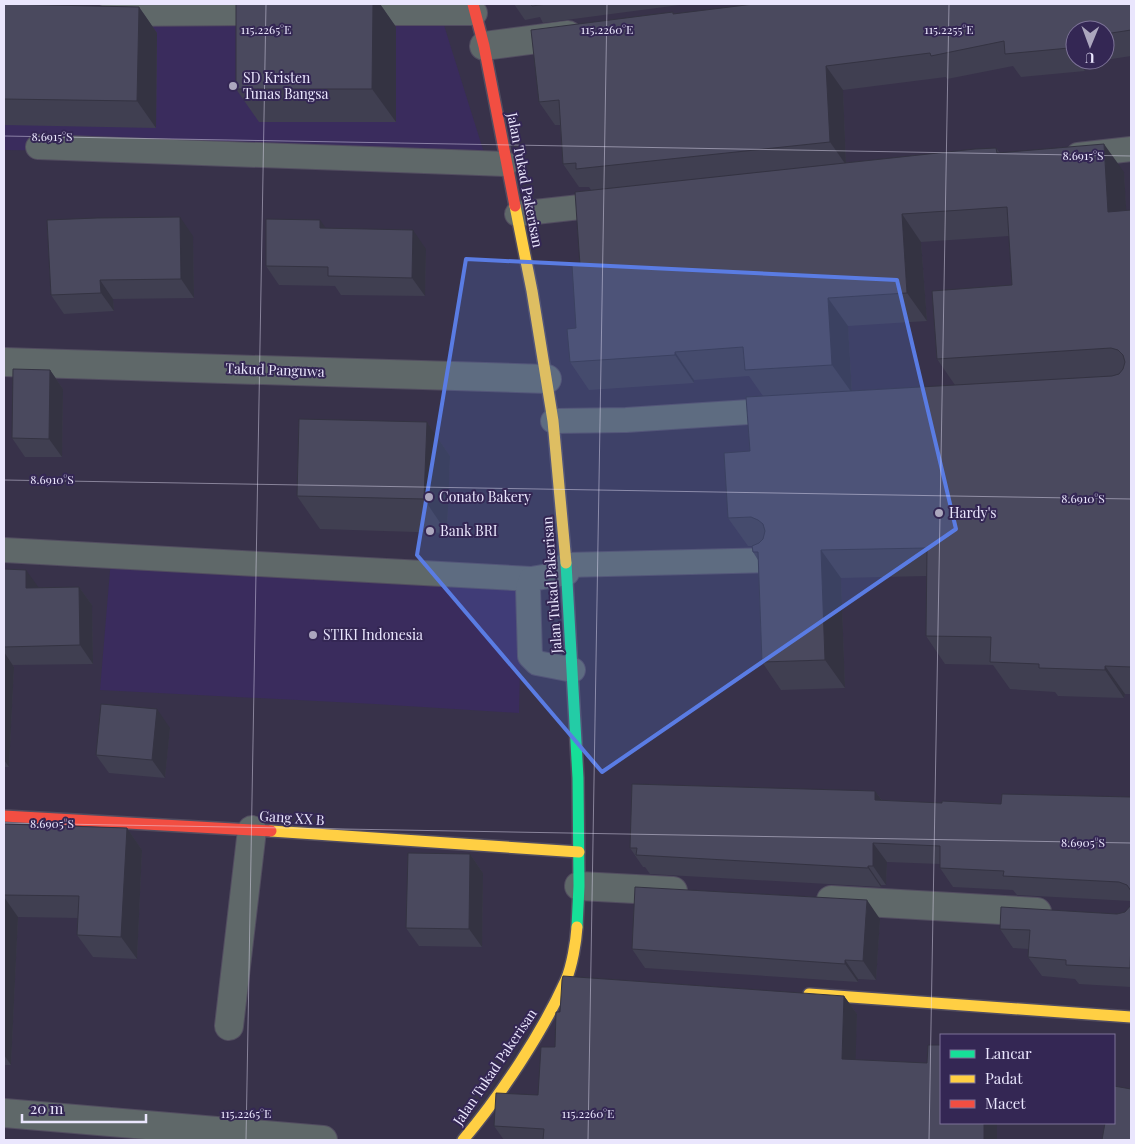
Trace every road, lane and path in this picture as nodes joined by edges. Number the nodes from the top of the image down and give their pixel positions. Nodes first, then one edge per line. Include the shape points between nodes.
1 (474, 8) edge
2 (86, 13) edge
3 (291, 13) edge
4 (330, 13) edge
5 (592, 32) edge
6 (484, 46) junction
7 (38, 147) dead end
8 (1131, 149) edge
9 (1053, 158) edge
10 (506, 164) junction
11 (632, 201) edge
12 (517, 214) junction
13 (4, 362) edge
14 (547, 378) junction
15 (805, 409) edge
16 (553, 420) junction
17 (4, 550) edge
18 (771, 560) edge
19 (567, 569) junction
20 (531, 579) junction
21 (573, 670) junction
22 (4, 816) edge
23 (252, 830) junction
24 (579, 852) junction
25 (579, 886) junction
26 (697, 893) edge
27 (806, 899) edge
28 (1062, 913) edge
29 (795, 994) edge
30 (1131, 1017) edge
31 (229, 1026) dead end
32 (4, 1113) edge
33 (323, 1140) edge
34 (463, 1140) edge

1 - 4 lane
1 - 6 street, Jalan Tukad Pakerisan
2 - 3 lane
5 - 6 street
6 - 10 street, Jalan Tukad Pakerisan
7 - 10 lane
8 - 9 lane
10 - 12 street, Jalan Tukad Pakerisan
11 - 12 lane
12 - 14 street, Jalan Tukad Pakerisan
13 - 14 street, Takud Panguwa
14 - 16 street, Jalan Tukad Pakerisan
15 - 16 lane via 626,420
16 - 19 street, Jalan Tukad Pakerisan
17 - 20 lane
18 - 19 lane
19 - 20 lane
19 - 21 street, Jalan Tukad Pakerisan
20 - 21 lane via 528,588 530,656 537,663
21 - 24 street, Jalan Tukad Pakerisan
22 - 23 street, Gang XX B
23 - 24 street, Gang XX B
23 - 31 street
24 - 25 street, Jalan Tukad Pakerisan
25 - 26 street
25 - 34 street, Jalan Tukad Pakerisan via 572,978 533,1042
27 - 28 street
29 - 30 street
32 - 33 street

